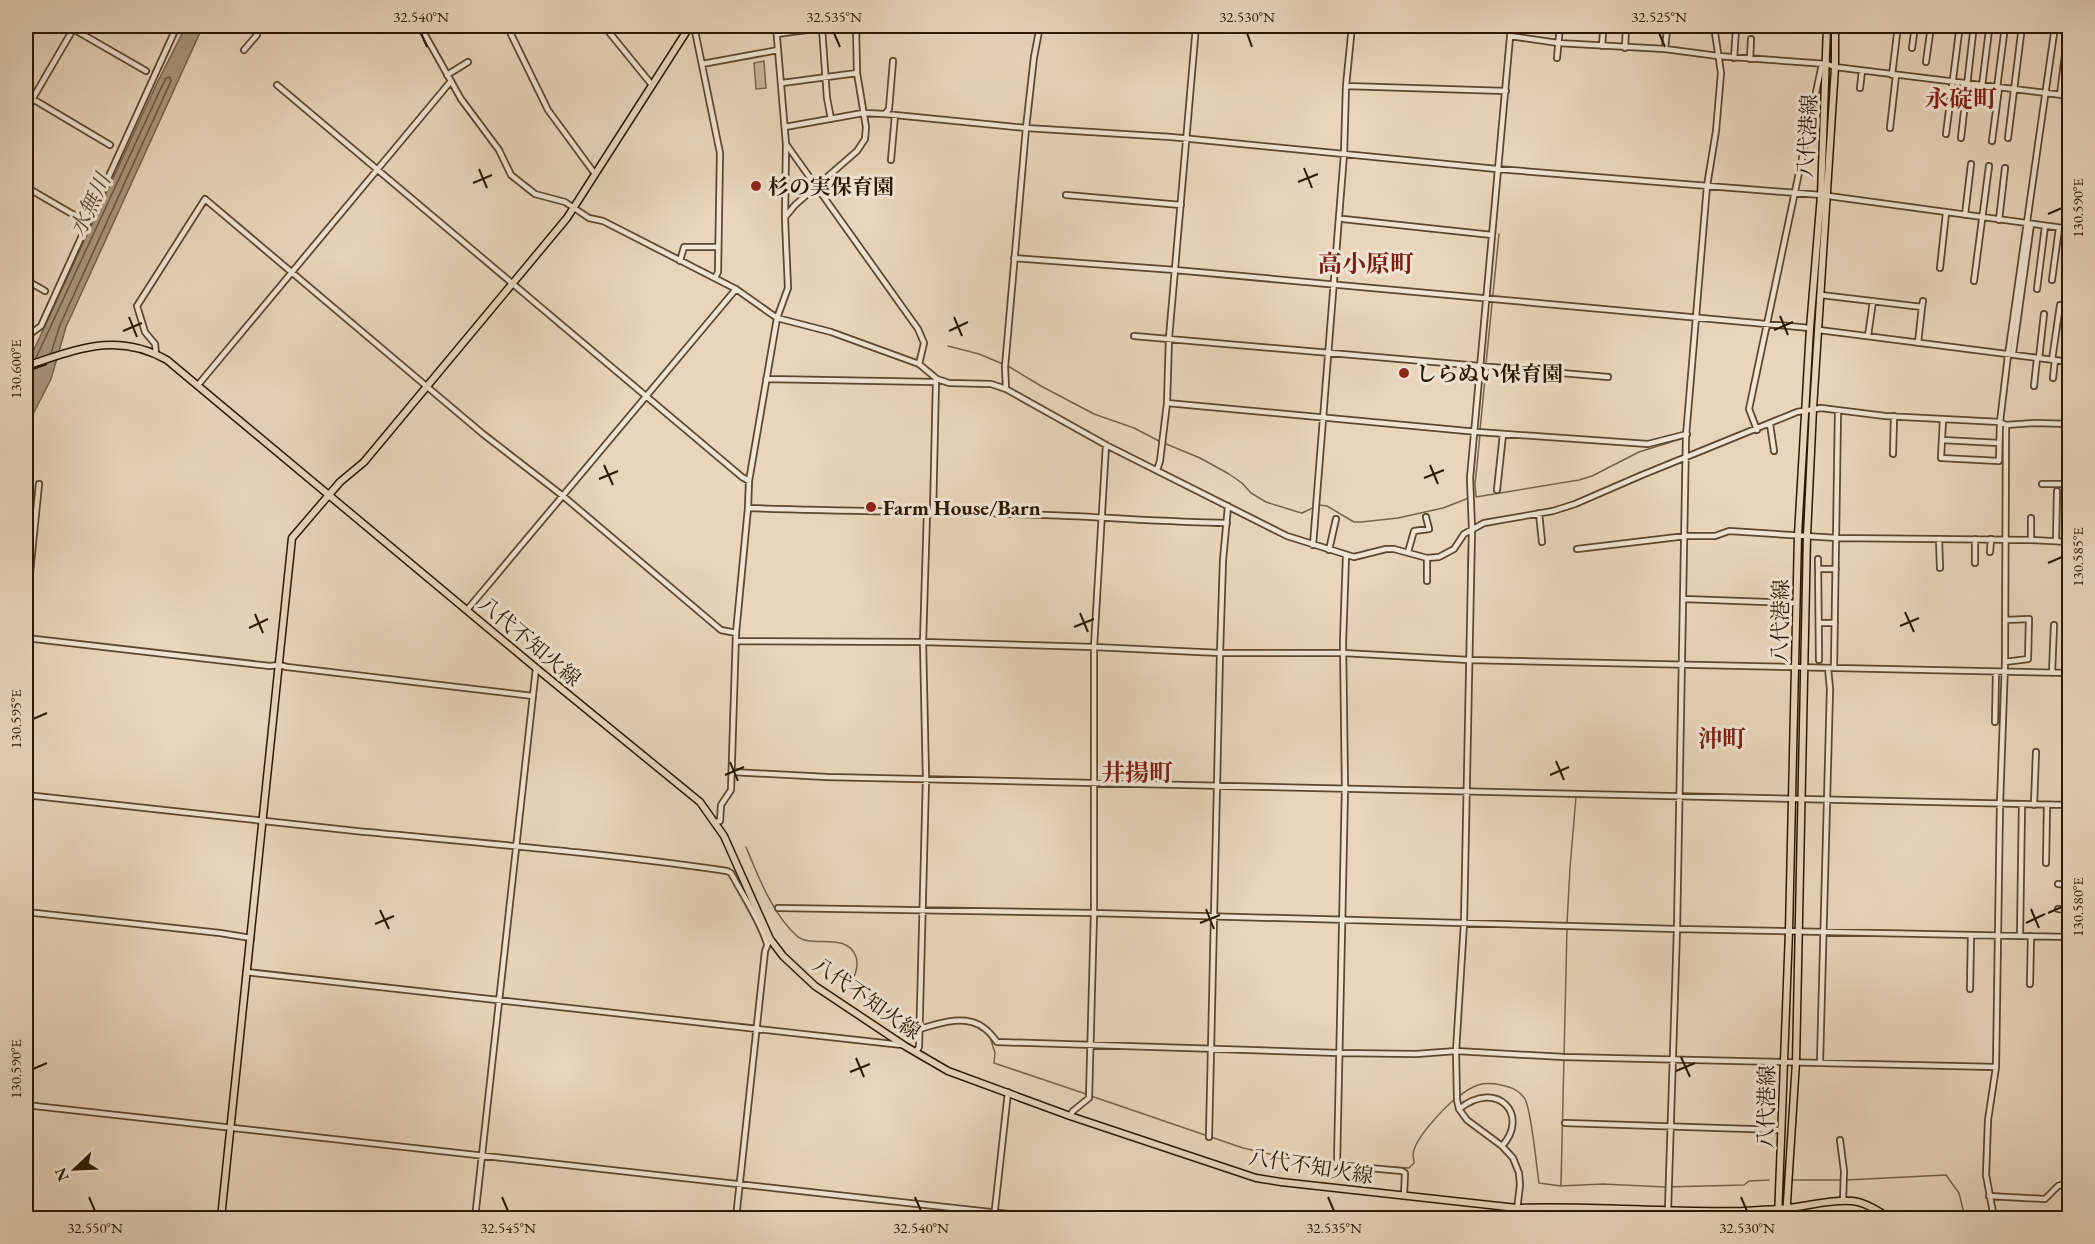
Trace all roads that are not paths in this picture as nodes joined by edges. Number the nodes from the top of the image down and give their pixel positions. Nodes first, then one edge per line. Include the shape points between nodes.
1 (68, 26) edge
2 (177, 26) edge
3 (259, 26) edge
4 (420, 26) edge
5 (507, 26) edge
6 (604, 26) edge
7 (692, 26) edge
8 (776, 26) edge
9 (1040, 26) edge
10 (1196, 26) edge
11 (1352, 26) edge
12 (1511, 26) edge
13 (1560, 26) edge
14 (1714, 26) edge
15 (1827, 26) edge
16 (1835, 26) edge
17 (1898, 26) edge
18 (1915, 26) edge
19 (1931, 26) edge
20 (2022, 26) edge
21 (2055, 26) edge
22 (74, 27) edge
23 (856, 27) edge
24 (1626, 27) edge
25 (822, 28) junction
26 (835, 28) edge
27 (1736, 29) dead end
28 (1666, 30) dead end
29 (1989, 30) dead end
30 (1603, 32) dead end
31 (1959, 32) dead end
32 (1973, 33) dead end
33 (777, 34) junction
34 (2004, 34) dead end
35 (1510, 36) junction
36 (1751, 39) dead end
37 (1558, 43) junction
38 (1602, 46) junction
39 (2066, 47) dead end
40 (1625, 48) junction
41 (1912, 48) dead end
42 (1665, 49) junction
43 (244, 50) dead end
44 (778, 50) junction
45 (1718, 56) junction
46 (2050, 57) junction
47 (1557, 58) dead end
48 (1734, 58) junction
49 (2064, 58) junction
50 (1750, 59) junction
51 (893, 61) dead end
52 (468, 62) dead end
53 (1926, 62) dead end
54 (702, 64) junction
55 (1824, 64) junction
56 (1835, 67) junction
57 (146, 71) dead end
58 (1862, 71) junction
59 (857, 73) junction
60 (447, 75) junction
61 (1894, 75) junction
62 (826, 77) junction
63 (451, 81) junction
64 (1952, 82) junction
65 (782, 83) junction
66 (1967, 84) junction
67 (277, 85) dead end
68 (652, 85) junction
69 (1346, 86) junction
70 (1982, 86) junction
71 (1860, 88) dead end
72 (1998, 88) junction
73 (2014, 90) junction
74 (1506, 91) junction
75 (2044, 93) junction
76 (26, 95) edge
77 (2060, 95) junction
78 (2070, 96) edge
79 (32, 99) junction
80 (26, 110) edge
81 (863, 113) junction
82 (885, 114) junction
83 (895, 115) junction
84 (831, 119) junction
85 (785, 127) junction
86 (1026, 128) junction
87 (1890, 128) dead end
88 (1946, 134) dead end
89 (1961, 138) dead end
90 (2008, 138) dead end
91 (1187, 140) junction
92 (1992, 141) dead end
93 (786, 144) junction
94 (110, 145) dead end
95 (1344, 154) junction
96 (891, 160) dead end
97 (1971, 164) dead end
98 (1989, 166) dead end
99 (2005, 168) dead end
100 (1497, 169) junction
101 (377, 170) junction
102 (595, 174) junction
103 (816, 185) junction
104 (1707, 186) junction
105 (26, 188) edge
106 (1794, 193) junction
107 (1066, 195) dead end
108 (1824, 196) junction
109 (1181, 205) junction
110 (573, 208) junction
111 (1947, 213) junction
112 (91, 215) junction
113 (1965, 215) junction
114 (1982, 217) junction
115 (785, 219) junction
116 (1343, 219) dead end
117 (1999, 220) junction
118 (2029, 224) junction
119 (2045, 226) junction
120 (2059, 228) junction
121 (2069, 228) edge
122 (1492, 235) junction
123 (718, 247) junction
124 (1014, 258) junction
125 (680, 261) junction
126 (1940, 268) dead end
127 (1175, 270) junction
128 (292, 272) junction
129 (715, 278) junction
130 (26, 280) edge
131 (2052, 280) dead end
132 (1974, 281) dead end
133 (513, 284) junction
134 (1334, 286) junction
135 (736, 289) junction
136 (2037, 289) dead end
137 (45, 291) dead end
138 (1821, 295) junction
139 (1490, 300) junction
140 (1873, 301) junction
141 (2060, 306) dead end
142 (2044, 314) dead end
143 (777, 318) junction
144 (1696, 319) junction
145 (1767, 325) junction
146 (1810, 328) junction
147 (1819, 330) junction
148 (1134, 336) dead end
149 (1868, 336) junction
150 (26, 337) edge
151 (1169, 338) junction
152 (1918, 343) junction
153 (1330, 352) junction
154 (156, 354) junction
155 (2010, 354) junction
156 (2038, 358) junction
157 (2054, 360) junction
158 (2069, 361) edge
159 (919, 364) junction
160 (26, 366) edge
161 (1484, 366) junction
162 (1608, 377) dead end
163 (2053, 378) dead end
164 (766, 379) junction
165 (936, 380) junction
166 (198, 385) junction
167 (427, 386) junction
168 (2034, 386) dead end
169 (1006, 389) junction
170 (646, 397) junction
171 (1167, 403) junction
172 (1813, 409) junction
173 (1805, 410) junction
174 (1838, 411) junction
175 (1894, 416) junction
176 (1324, 418) junction
177 (1943, 419) junction
178 (2000, 422) junction
179 (1770, 424) junction
180 (2070, 424) edge
181 (2006, 425) junction
182 (1757, 430) junction
183 (1478, 432) junction
184 (1503, 434) junction
185 (1688, 434) junction
186 (1942, 440) junction
187 (1999, 443) junction
188 (1106, 445) junction
189 (1774, 451) dead end
190 (1893, 454) dead end
191 (1687, 458) junction
192 (1157, 470) junction
193 (749, 481) junction
194 (39, 484) dead end
195 (2042, 484) dead end
196 (2070, 484) edge
197 (1497, 490) dead end
198 (2057, 491) dead end
199 (330, 495) junction
200 (563, 496) junction
201 (1228, 506) junction
202 (748, 508) junction
203 (930, 512) junction
204 (1539, 513) junction
205 (1426, 517) dead end
206 (2031, 518) dead end
207 (1101, 519) junction
208 (1336, 519) dead end
209 (1227, 522) junction
210 (1470, 530) junction
211 (1798, 535) junction
212 (1686, 536) junction
213 (1807, 536) junction
214 (1837, 538) junction
215 (1940, 539) junction
216 (1975, 539) junction
217 (1991, 540) junction
218 (2006, 540) junction
219 (2031, 540) junction
220 (2056, 541) junction
221 (1542, 542) dead end
222 (2070, 542) edge
223 (1313, 545) junction
224 (1577, 549) dead end
225 (1329, 550) junction
226 (1408, 552) junction
227 (1990, 552) dead end
228 (1346, 556) junction
229 (1427, 558) junction
230 (1818, 559) dead end
231 (1975, 563) dead end
232 (1940, 568) dead end
233 (1818, 569) junction
234 (1836, 569) junction
235 (1427, 581) dead end
236 (1684, 599) junction
237 (1797, 603) junction
238 (467, 610) junction
239 (26, 612) edge
240 (2069, 618) edge
241 (2005, 620) junction
242 (1835, 622) junction
243 (1818, 623) junction
244 (2054, 625) dead end
245 (736, 633) junction
246 (26, 638) edge
247 (736, 640) junction
248 (923, 642) junction
249 (1094, 647) junction
250 (1220, 653) junction
251 (1343, 653) junction
252 (1469, 660) junction
253 (1819, 660) dead end
254 (2005, 662) junction
255 (279, 664) junction
256 (1682, 665) junction
257 (536, 668) junction
258 (1800, 668) junction
259 (1828, 668) junction
260 (1834, 668) junction
261 (1996, 672) junction
262 (2005, 672) junction
263 (2052, 673) junction
264 (2069, 673) edge
265 (533, 696) junction
266 (1995, 722) dead end
267 (2036, 752) dead end
268 (732, 772) junction
269 (926, 779) junction
270 (1095, 783) junction
271 (1218, 786) junction
272 (1345, 788) junction
273 (1465, 792) junction
274 (26, 795) edge
275 (1678, 797) junction
276 (1792, 800) junction
277 (1800, 800) junction
278 (1826, 800) junction
279 (2000, 804) junction
280 (2022, 804) junction
281 (2034, 805) junction
282 (2047, 805) junction
283 (2069, 805) edge
284 (262, 821) junction
285 (716, 822) junction
286 (517, 847) junction
287 (2046, 863) dead end
288 (2058, 884) dead end
289 (2068, 885) junction
290 (778, 908) dead end
291 (2058, 909) dead end
292 (2067, 910) junction
293 (923, 911) junction
294 (26, 912) edge
295 (1094, 913) junction
296 (1216, 916) junction
297 (1341, 920) junction
298 (1464, 923) junction
299 (1677, 929) junction
300 (1789, 931) junction
301 (1798, 931) junction
302 (1823, 932) junction
303 (1971, 935) junction
304 (1997, 935) junction
305 (2020, 936) junction
306 (2031, 936) junction
307 (2068, 937) edge
308 (250, 938) junction
309 (768, 942) junction
310 (246, 972) junction
311 (2030, 984) dead end
312 (1970, 989) dead end
313 (500, 1000) junction
314 (756, 1028) junction
315 (920, 1029) junction
316 (1091, 1045) junction
317 (905, 1046) junction
318 (1212, 1049) junction
319 (1456, 1051) junction
320 (916, 1052) junction
321 (1339, 1053) junction
322 (1672, 1060) junction
323 (1783, 1062) junction
324 (1796, 1062) junction
325 (1820, 1062) junction
326 (1996, 1067) junction
327 (1008, 1092) junction
328 (26, 1105) edge
329 (1458, 1105) junction
330 (1070, 1116) junction
331 (1565, 1123) dead end
332 (1672, 1127) junction
333 (230, 1129) junction
334 (1782, 1130) junction
335 (1209, 1137) dead end
336 (1840, 1140) dead end
337 (1502, 1146) junction
338 (484, 1156) junction
339 (2070, 1182) edge
340 (739, 1185) junction
341 (1404, 1195) junction
342 (1989, 1196) junction
343 (1843, 1201) junction
344 (1517, 1208) junction
345 (1780, 1209) junction
346 (1787, 1209) junction
347 (1668, 1210) junction
348 (994, 1216) edge
349 (221, 1218) edge
350 (475, 1218) edge
351 (736, 1218) edge
352 (1044, 1218) edge
353 (1516, 1218) edge
354 (1778, 1218) edge
355 (1786, 1218) edge
356 (1889, 1218) edge
357 (1994, 1218) edge

1 - 22 street
2 - 112 street
3 - 43 street via 257,35
4 - 60 street
5 - 102 street via 548,110
6 - 68 street
7 - 54 street
7 - 68 main road
8 - 33 street
9 - 86 street
10 - 91 street
11 - 69 street
12 - 35 street
13 - 37 street
14 - 45 street
15 - 55 main road, 八代港線
16 - 56 main road, 八代港線
17 - 61 street
18 - 41 street
19 - 53 street
20 - 73 street
21 - 46 street
22 - 57 street
22 - 79 street
23 - 26 street
23 - 59 street
24 - 40 street
25 - 26 street
25 - 33 street
25 - 62 street
27 - 48 street
28 - 42 street
29 - 70 street
30 - 38 street
31 - 64 street
32 - 66 street
33 - 44 street
34 - 72 street
35 - 37 street
35 - 74 street
36 - 50 street
37 - 38 street
37 - 47 street
38 - 40 street
39 - 49 street
40 - 42 street
42 - 45 street
44 - 54 street
44 - 65 street
45 - 48 street
45 - 104 street via 1716,131
46 - 49 street
46 - 75 street
48 - 50 street
49 - 77 street
50 - 55 street
51 - 82 street via 889,109
52 - 60 street
54 - 123 street via 720,153
55 - 56 street
55 - 106 street
55 - 108 main road, 八代港線
56 - 58 street
56 - 108 main road, 八代港線
58 - 61 street
58 - 71 street
59 - 62 street
59 - 81 street
60 - 63 street
61 - 64 street
61 - 87 street
62 - 65 street
62 - 84 street
63 - 101 street
63 - 110 street via 499,150 511,175 535,194
64 - 66 street
64 - 88 street
65 - 85 street
66 - 70 street
66 - 89 street
67 - 101 street
68 - 102 main road
69 - 74 street
69 - 95 street
70 - 72 street
72 - 73 street
72 - 92 street
73 - 75 street
73 - 90 street
74 - 100 street
75 - 77 street
75 - 118 street
76 - 79 street
77 - 78 street
79 - 80 street
79 - 94 street
81 - 82 street
81 - 84 street
81 - 103 street via 865,139 860,147
82 - 83 street
83 - 86 street
83 - 96 street
84 - 85 street
85 - 93 street
86 - 91 street
86 - 124 street
91 - 95 street
91 - 109 street
93 - 103 street
93 - 115 street
95 - 100 street
95 - 134 street
97 - 113 street
98 - 114 street
99 - 117 street
100 - 104 street
100 - 122 street
101 - 128 street
101 - 133 street
102 - 110 main road
103 - 115 street
103 - 159 street via 918,329 924,343
104 - 106 street
104 - 144 street
105 - 112 street via 80,219
106 - 108 street
106 - 145 street
107 - 109 street
108 - 111 street
108 - 138 main road, 八代港線
108 - 146 main road, 八代港線
109 - 127 street
110 - 125 street
110 - 133 main road
111 - 113 street
111 - 126 street
112 - 150 street via 41,326
113 - 114 street
114 - 117 street
114 - 132 street
115 - 143 street via 788,288
116 - 122 street
117 - 118 street
118 - 119 street
118 - 155 street
119 - 120 street
119 - 136 street
120 - 121 street
120 - 131 street
122 - 139 street
123 - 125 street via 684,247
123 - 129 street
124 - 127 street
124 - 169 street
125 - 129 street
127 - 134 street
127 - 151 street
128 - 154 street via 205,199 137,306
128 - 166 street
128 - 167 street
129 - 135 street
130 - 137 street
133 - 167 main road
133 - 170 street
134 - 139 street
134 - 153 street
135 - 143 street
135 - 170 street
138 - 140 street
138 - 147 main road, 八代港線
139 - 144 street
139 - 161 street
140 - 149 street
140 - 152 street via 1922,304
141 - 157 street
142 - 156 street
143 - 159 street via 823,329
143 - 164 street
144 - 145 street
144 - 185 street
145 - 146 street
145 - 182 street via 1749,410
146 - 173 main road, 八代港線
147 - 149 street
147 - 172 main road, 八代港線
148 - 151 street
149 - 152 street
151 - 153 street
151 - 171 street
152 - 155 street
153 - 161 street
153 - 176 street
154 - 160 main road, 八代不知火線 via 129,345 98,345
154 - 166 main road, 八代不知火線
155 - 156 street
155 - 178 street
156 - 157 street
156 - 168 street
157 - 158 street
157 - 163 street
159 - 165 street
161 - 162 street
161 - 183 street
164 - 165 street
164 - 193 street
165 - 169 street via 992,384
165 - 203 street
166 - 199 main road, 八代不知火線
167 - 199 main road via 364,462
167 - 200 street
169 - 188 street
170 - 193 street
170 - 200 street
171 - 176 street
171 - 192 street
172 - 173 street
172 - 174 street
172 - 213 main road, 八代港線
173 - 179 street
173 - 211 main road, 八代港線
174 - 175 street
174 - 214 street
175 - 177 street
175 - 190 street
176 - 183 street
176 - 223 street
177 - 178 street
177 - 186 street
178 - 181 street
178 - 187 street
179 - 182 street
179 - 189 street
180 - 181 street
181 - 218 street
182 - 191 street
183 - 184 street
183 - 210 street via 1470,478
184 - 185 street via 1648,444
184 - 197 street
185 - 191 street
186 - 187 street
186 - 187 street via 1941,458 1953,459 1999,461
188 - 192 street
188 - 207 street
191 - 204 street via 1575,504
191 - 212 street
192 - 201 street
193 - 202 street
194 - 239 street
195 - 196 street
198 - 220 street
199 - 238 main road, 八代不知火線
199 - 255 main road via 292,538
200 - 238 street
200 - 245 street via 722,630
201 - 209 street
201 - 223 street
202 - 203 street
202 - 245 street
203 - 207 street
203 - 248 street
204 - 210 street via 1484,523
204 - 221 street
205 - 226 street via 1429,529 1412,530
206 - 219 street
207 - 209 street
207 - 249 street
208 - 225 street
209 - 250 street
210 - 229 street via 1454,549
210 - 252 street
211 - 212 street via 1729,531 1715,536
211 - 213 street
211 - 237 main road, 八代港線
212 - 224 street
212 - 236 street
213 - 214 street
213 - 258 main road, 八代港線
214 - 215 street
214 - 234 street
215 - 216 street
215 - 232 street
216 - 217 street
216 - 231 street
217 - 218 street
217 - 227 street
218 - 219 street
218 - 241 street
219 - 220 street
220 - 222 street
223 - 225 street
225 - 228 street
226 - 228 street via 1386,549
226 - 229 street
228 - 251 street
229 - 235 street
230 - 233 street
233 - 234 street
233 - 243 street
234 - 242 street
236 - 237 street
236 - 256 street
237 - 258 main road, 八代港線
238 - 257 main road, 八代不知火線
240 - 264 street
241 - 254 street
241 - 254 street via 2029,619 2028,659
242 - 243 street
242 - 260 street
243 - 253 street
244 - 263 street
245 - 247 street
246 - 255 street
247 - 248 street
247 - 268 street
248 - 249 street
248 - 269 street
249 - 250 street
249 - 270 street
250 - 251 street
250 - 271 street
251 - 252 street
251 - 272 street
252 - 256 street
252 - 273 street
254 - 262 street
255 - 265 street
255 - 284 main road
256 - 258 street
256 - 275 street
257 - 265 street
257 - 285 main road, 八代不知火線 via 689,792
258 - 259 street
258 - 276 main road, 八代港線
258 - 277 main road, 八代港線
259 - 260 street
259 - 278 street
260 - 261 street
261 - 262 street
261 - 266 street
262 - 263 street
262 - 279 street
263 - 264 street
265 - 286 street
267 - 281 street
268 - 269 street
268 - 285 street via 731,790 721,805 720,821
269 - 270 street
269 - 293 street
270 - 271 street
270 - 295 street
271 - 272 street
271 - 296 street
272 - 273 street
272 - 297 street
273 - 275 street
273 - 298 street
274 - 284 street
275 - 276 street
275 - 299 street
276 - 277 street
276 - 300 main road, 八代港線
277 - 278 street
277 - 301 main road, 八代港線
278 - 279 street
278 - 302 street
279 - 280 street
279 - 304 street
280 - 281 street
280 - 305 street
281 - 282 street
282 - 283 street
282 - 287 street
283 - 289 street
284 - 286 street
284 - 308 main road
285 - 309 main road, 八代不知火線
286 - 309 street via 727,871
286 - 313 street
288 - 289 street
289 - 292 street
290 - 293 street
291 - 292 street
292 - 307 street
293 - 295 street
293 - 315 street
294 - 308 street
295 - 296 street
295 - 316 street
296 - 297 street
296 - 318 street
297 - 298 street
297 - 321 street
298 - 299 street
298 - 319 street
299 - 300 street
299 - 322 street
300 - 301 street
300 - 323 main road, 八代港線
301 - 302 street
301 - 324 main road, 八代港線
302 - 303 street
302 - 325 street
303 - 304 street
303 - 312 street
304 - 305 street
304 - 326 street
305 - 306 street
306 - 307 street
306 - 311 street
308 - 310 main road
309 - 314 street
309 - 317 main road, 八代不知火線 via 815,986
310 - 313 street
310 - 333 main road
313 - 314 street
313 - 338 street
314 - 317 street
314 - 340 street
315 - 316 street via 959,1020 979,1024 997,1042
315 - 320 street via 920,1047
316 - 318 street
316 - 330 street via 1088,1099
317 - 320 main road, 八代不知火線
318 - 321 street
318 - 335 street
319 - 321 street
319 - 322 street
319 - 329 street
320 - 327 main road, 八代不知火線 via 948,1071
321 - 341 street via 1337,1165 1402,1171
322 - 323 street
322 - 332 street
323 - 324 street
323 - 334 main road, 八代港線
324 - 325 street
324 - 346 main road, 八代港線
325 - 326 street
326 - 342 street via 1988,1120
327 - 330 main road, 八代不知火線
327 - 348 street
328 - 333 street
329 - 337 street via 1467,1120
329 - 337 street via 1482,1096 1503,1101 1512,1117 1511,1131
330 - 341 main road, 八代不知火線 via 1256,1178
331 - 332 street
332 - 334 street
332 - 347 street
333 - 338 street
333 - 349 main road
334 - 345 main road, 八代港線
336 - 343 street
337 - 344 street via 1519,1173
338 - 340 street
338 - 350 street
339 - 342 street via 2058,1186 2045,1199
340 - 348 street
340 - 351 street
341 - 344 main road, 八代不知火線
342 - 357 street
343 - 346 main road, 八代不知火線
343 - 356 main road, 八代不知火線 via 1856,1202
344 - 347 main road, 八代不知火線
344 - 353 street
345 - 346 main road, 八代不知火線
345 - 347 main road, 八代不知火線
345 - 354 main road, 八代港線
346 - 355 main road, 八代港線
348 - 352 street

